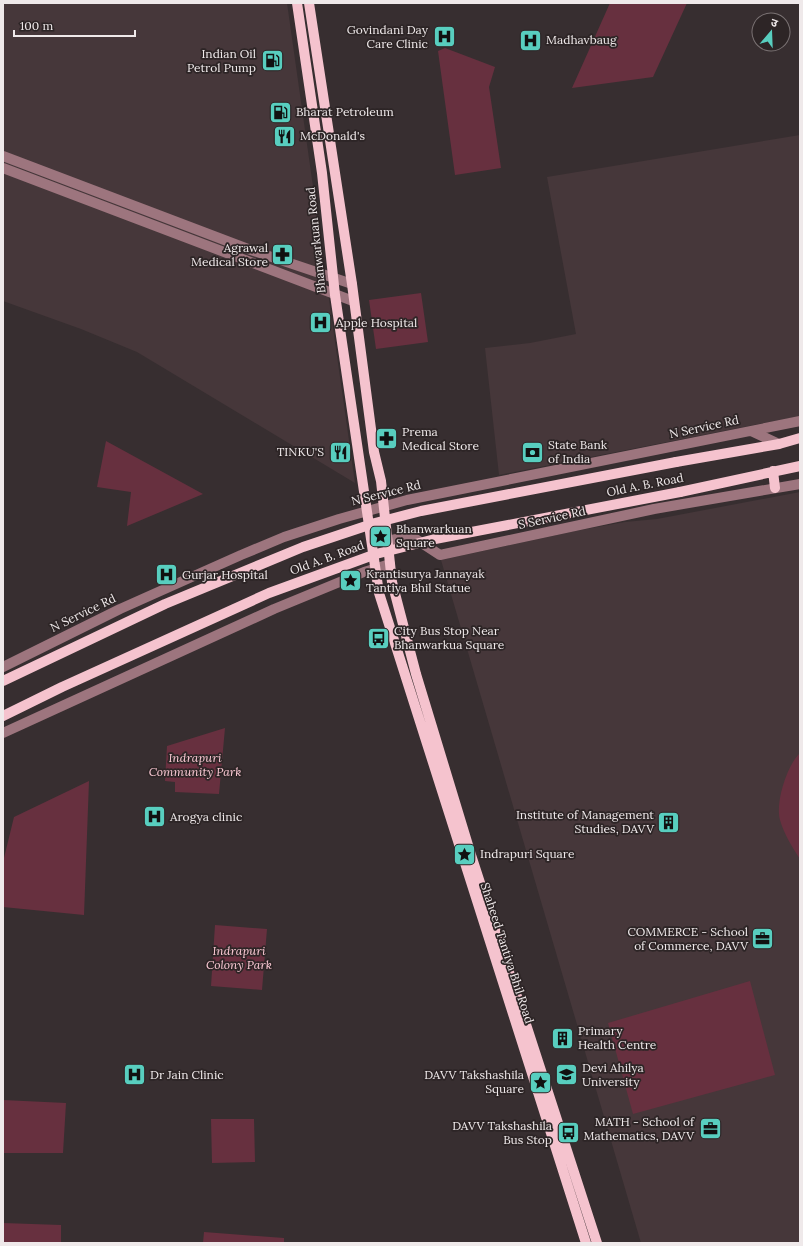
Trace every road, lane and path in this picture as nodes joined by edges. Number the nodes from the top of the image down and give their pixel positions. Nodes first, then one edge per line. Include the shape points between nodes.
1 (298, 3) edge
2 (309, 3) edge
3 (3, 156) edge
4 (3, 168) edge
5 (334, 279) junction
6 (352, 284) junction
7 (335, 295) junction
8 (353, 301) junction
9 (800, 421) edge
10 (751, 431) junction
11 (800, 438) edge
12 (779, 444) junction
13 (800, 466) edge
14 (772, 471) junction
15 (800, 484) edge
16 (775, 488) junction
17 (383, 506) junction
18 (366, 511) junction
19 (387, 541) junction
20 (390, 564) junction
21 (374, 568) junction
22 (3, 667) edge
23 (404, 670) joint
24 (3, 681) edge
25 (3, 716) edge
26 (3, 733) edge
27 (467, 855) junction
28 (586, 1243) edge
29 (597, 1243) edge

1 - 5 main road, Bhanwarkuan Road
2 - 6 main road
3 - 5 street
4 - 7 street
5 - 6 street
5 - 7 main road, Bhanwarkuan Road
6 - 8 main road
7 - 8 street
7 - 18 main road, Bhanwarkuan Road
8 - 17 main road
9 - 10 street, N Service Rd
10 - 12 street
10 - 17 street, N Service Rd
11 - 12 main road, Old A. B. Road
12 - 24 main road, Old A. B. Road, bridge via 421,511 375,523 303,547 187,595
13 - 14 main road, Old A. B. Road
14 - 16 main road
14 - 25 main road, Old A. B. Road, bridge via 680,492 435,539 376,554 269,593 69,683
15 - 16 street, S Service Rd
16 - 19 street, S Service Rd via 654,509 440,555 411,536
17 - 18 street, N Service Rd
17 - 19 main road
18 - 21 main road, Bhanwarkuan Road
18 - 22 street, N Service Rd via 284,537 241,555 120,609
19 - 20 main road
20 - 21 street
20 - 27 main road via 392,582 416,674
21 - 23 main road, Bhanwarkuan Road via 379,593
21 - 26 street via 274,609
23 - 27 main road, Shaheed Tantiya Bhil Road
27 - 28 main road, Shaheed Tantiya Bhil Road
27 - 29 main road

